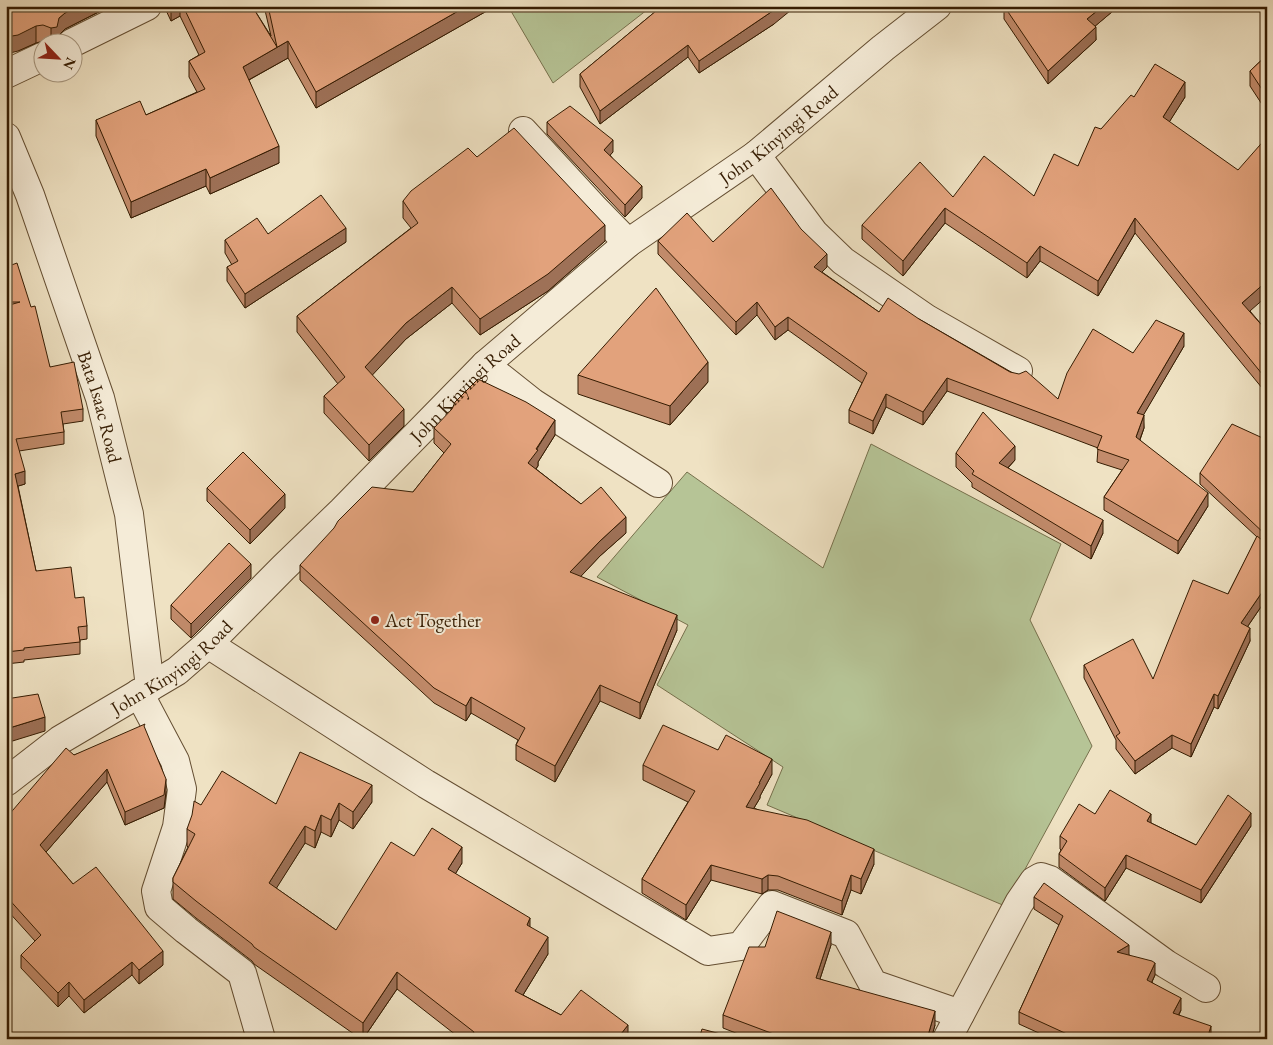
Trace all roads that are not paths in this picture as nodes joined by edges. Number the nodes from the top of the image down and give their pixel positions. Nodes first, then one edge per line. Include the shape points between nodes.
1 (147, 6) edge
2 (937, 6) edge
3 (82, 38) edge
4 (32, 62) edge
5 (6, 74) edge
6 (523, 131) dead end
7 (6, 137) edge
8 (756, 155) junction
9 (628, 243) junction
10 (485, 365) junction
11 (1018, 371) dead end
12 (658, 483) dead end
13 (208, 644) junction
14 (144, 690) junction
15 (6, 782) edge
16 (1206, 988) dead end
17 (960, 1014) junction
18 (261, 1039) edge
19 (947, 1039) edge

1 - 3 street
2 - 8 street, John Kinyingi Road
4 - 5 street
6 - 9 street
7 - 14 street, Bata Isaac Road via 30,195 100,398 129,514
8 - 9 street, John Kinyingi Road
8 - 11 street via 814,233 842,261 927,318
9 - 10 street, John Kinyingi Road
10 - 12 street via 533,403
10 - 13 street, John Kinyingi Road
13 - 14 street, John Kinyingi Road via 177,671
13 - 17 street via 426,784 708,951 741,946 772,905 846,934 873,984
14 - 15 street, John Kinyingi Road via 60,740
14 - 18 street via 175,761 182,790 177,827 156,891 159,907 242,973
16 - 17 street via 1166,964 1050,880 1041,877 1034,881 1019,903
17 - 19 street

